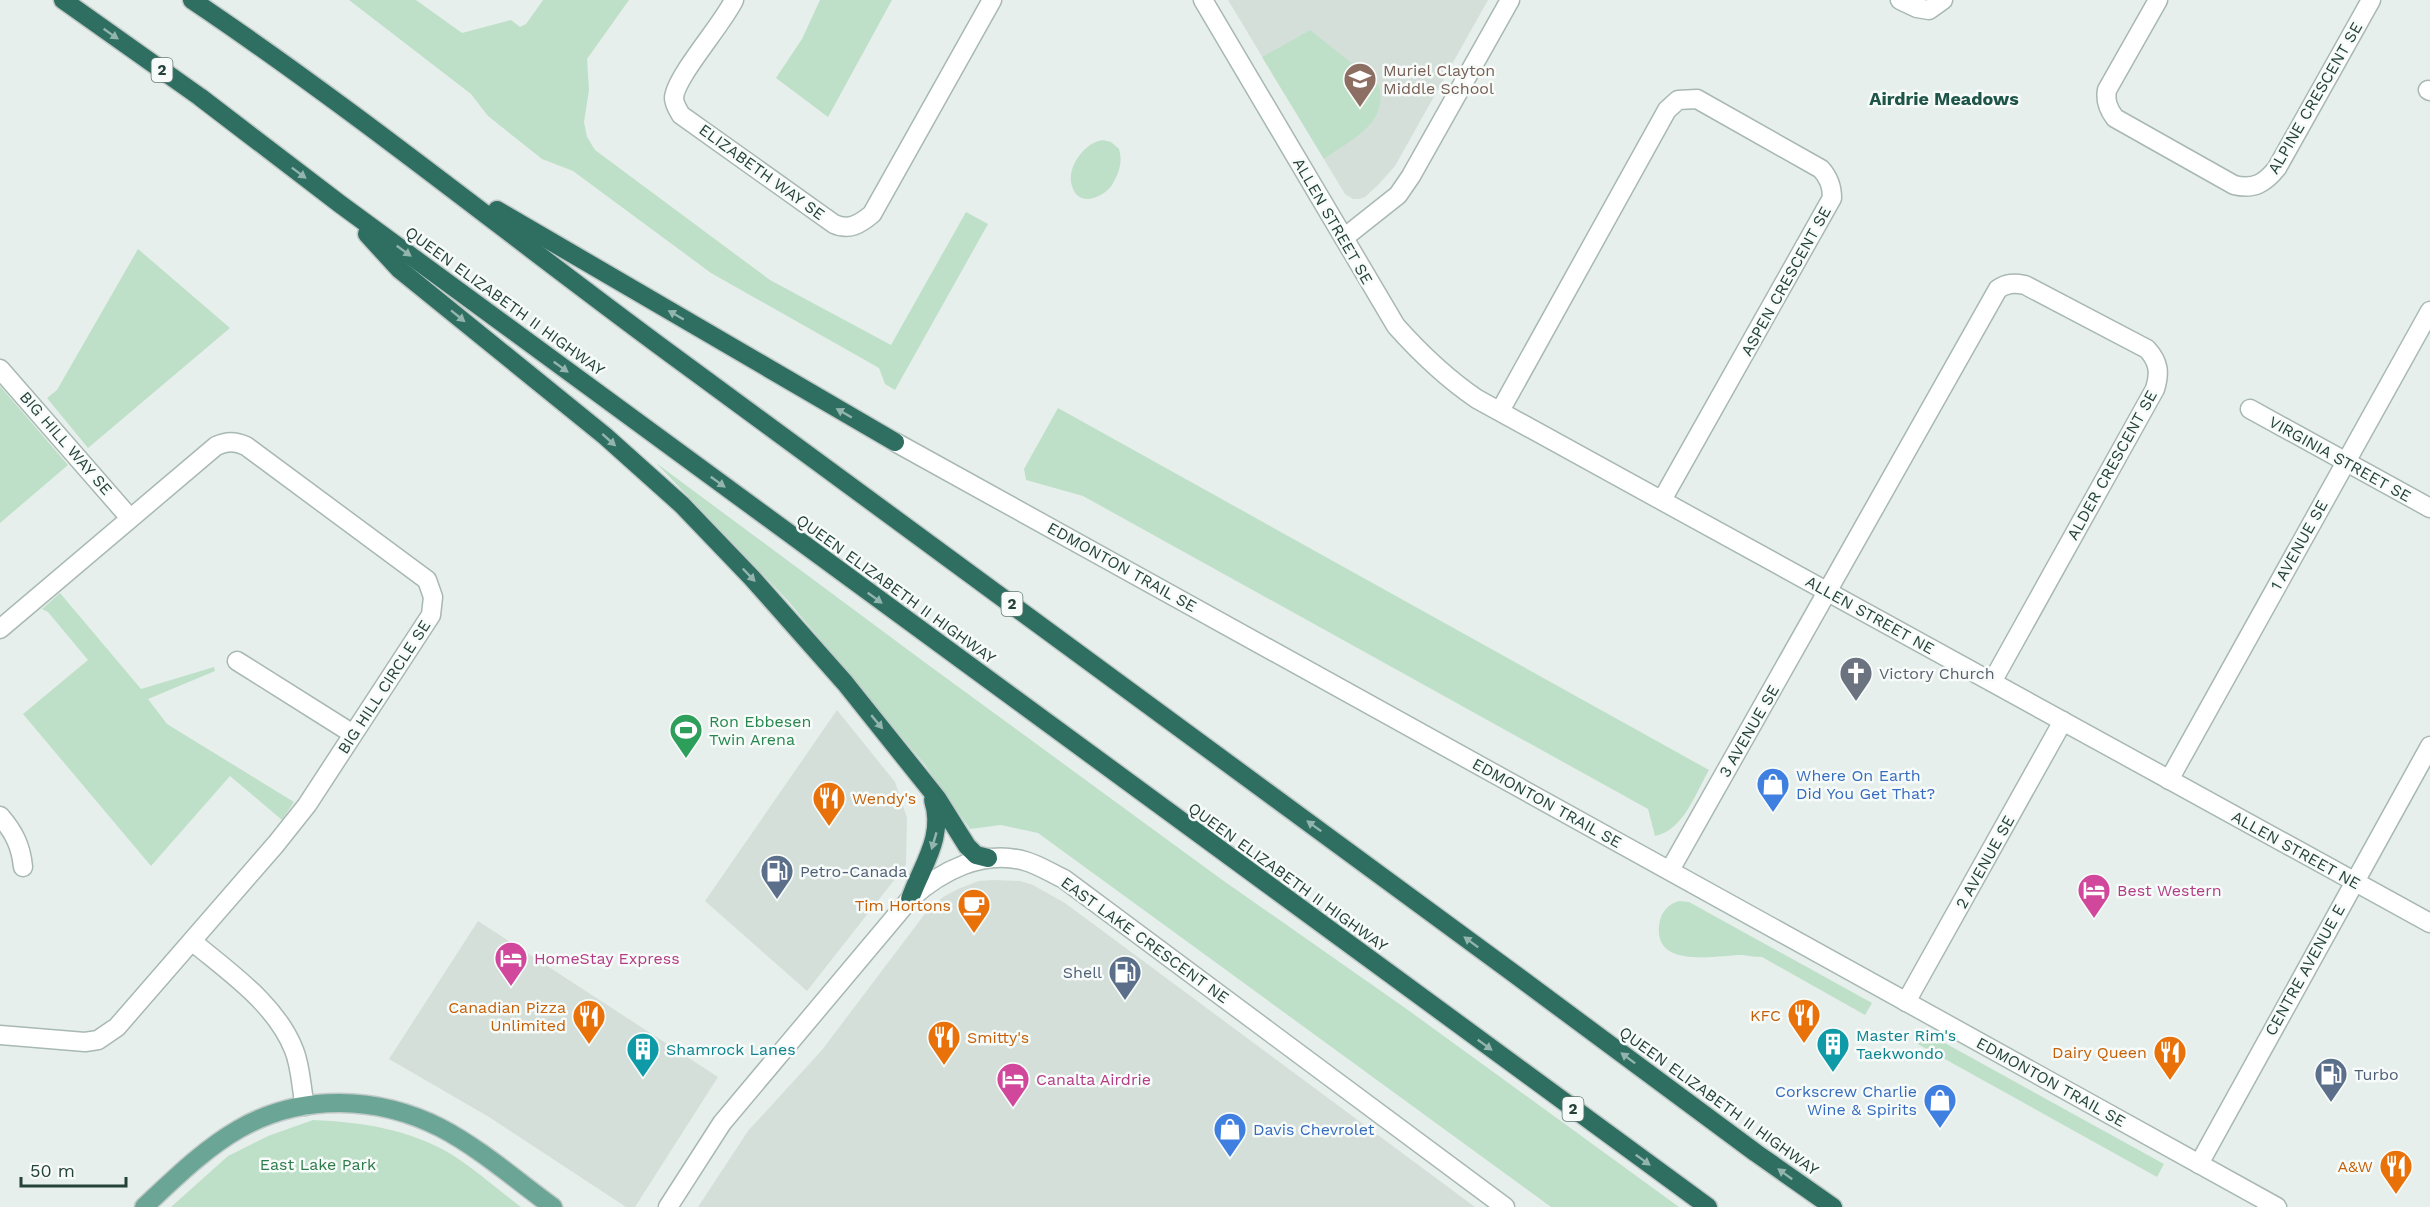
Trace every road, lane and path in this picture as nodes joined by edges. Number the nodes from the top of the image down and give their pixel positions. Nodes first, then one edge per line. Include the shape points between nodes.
1 (63, 0) edge
2 (192, 0) edge
3 (734, 0) edge
4 (992, 0) edge
5 (1203, 0) edge
6 (1510, 0) edge
7 (1900, 0) edge
8 (1943, 0) edge
9 (2158, 0) edge
10 (2372, 0) edge
11 (432, 172) junction
12 (340, 204) junction
13 (1345, 237) junction
14 (2430, 311) edge
15 (0, 369) edge
16 (2250, 409) dead end
17 (1500, 411) junction
18 (895, 442) joint
19 (2346, 462) junction
20 (1662, 500) junction
21 (2430, 508) edge
22 (130, 518) junction
23 (1828, 592) junction
24 (0, 629) edge
25 (237, 661) dead end
26 (1992, 682) junction
27 (2063, 721) junction
28 (353, 734) junction
29 (2430, 746) edge
30 (914, 767) junction
31 (2169, 780) junction
32 (0, 816) edge
33 (988, 858) junction
34 (23, 867) dead end
35 (1670, 870) junction
36 (2354, 882) junction
37 (910, 899) junction
38 (2430, 923) edge
39 (193, 942) junction
40 (1906, 1002) junction
41 (0, 1035) edge
42 (305, 1106) junction
43 (2199, 1164) junction
44 (144, 1207) edge
45 (553, 1207) edge
46 (668, 1207) edge
47 (1505, 1207) edge
48 (1708, 1207) edge
49 (1833, 1207) edge
50 (2277, 1207) edge

1 -> 12 highway, QUEEN ELIZABETH II HIGHWAY / 2 via 200,97
2 - 11 highway, QUEEN ELIZABETH II HIGHWAY / 2 via 270,52
3 - 4 street, ELIZABETH WAY SE via 680,80 674,99 676,108 843,228 872,214
5 - 13 street, ALLEN STREET SE
6 - 13 street via 1405,186
7 - 8 street via 1929,10
9 - 10 street, ALPINE CRESCENT SE via 2107,90 2110,112 2234,185 2247,188 2268,179 2277,168
18 -> 11 highway
49 -> 11 highway, QUEEN ELIZABETH II HIGHWAY / 2 via 631,325
12 -> 30 highway via 399,269 605,436 682,505 796,626
12 -> 48 highway, QUEEN ELIZABETH II HIGHWAY / 2
13 - 17 street, ALLEN STREET SE via 1396,326 1452,382
14 - 19 street, 1 AVENUE SE
15 - 22 street, BIG HILL WAY SE
16 - 19 street, VIRGINIA STREET SE
17 - 20 street, ALLEN STREET NE
17 - 20 street, ASPEN CRESCENT SE via 1667,110 1678,100 1697,99 1821,169 1828,177 1832,198
18 - 35 street, EDMONTON TRAIL SE
19 - 21 street, VIRGINIA STREET SE
19 - 31 street, 1 AVENUE SE
20 - 23 street, ALLEN STREET NE
22 - 24 street, BIG HILL CIRCLE SE
22 - 28 street, BIG HILL CIRCLE SE via 216,446 239,443 427,580 433,597 431,615
23 - 26 street, ALLEN STREET NE
23 - 26 street, ALDER CRESCENT SE via 1998,289 2009,283 2025,285 2147,350 2158,368 2155,389
23 - 35 street, 3 AVENUE SE
25 - 28 street
26 - 27 street, ALLEN STREET NE
27 - 31 street, ALLEN STREET NE
27 - 40 street, 2 AVENUE SE
28 - 39 street, BIG HILL CIRCLE SE via 307,805
29 - 36 street, CENTRE AVENUE E
30 - 33 highway via 938,798 966,846 976,855
30 -> 37 highway via 931,796 938,822 933,845
31 - 36 street, ALLEN STREET NE
32 - 34 street via 18,841
33 - 37 street, EAST LAKE CRESCENT NE via 944,873
33 - 47 street, EAST LAKE CRESCENT NE via 1024,861 1064,879
35 - 40 street, EDMONTON TRAIL SE
36 - 38 street, ALLEN STREET NE
36 - 43 street, CENTRE AVENUE E
37 - 46 street, EAST LAKE CRESCENT NE via 722,1123
39 - 41 street, BIG HILL CIRCLE SE via 117,1027 98,1040 76,1043
39 - 42 street via 274,1015 295,1053
40 - 43 street, EDMONTON TRAIL SE
42 - 44 main road via 264,1117 239,1129
42 - 45 main road via 357,1103 413,1115 462,1142
43 - 50 street, EDMONTON TRAIL SE

